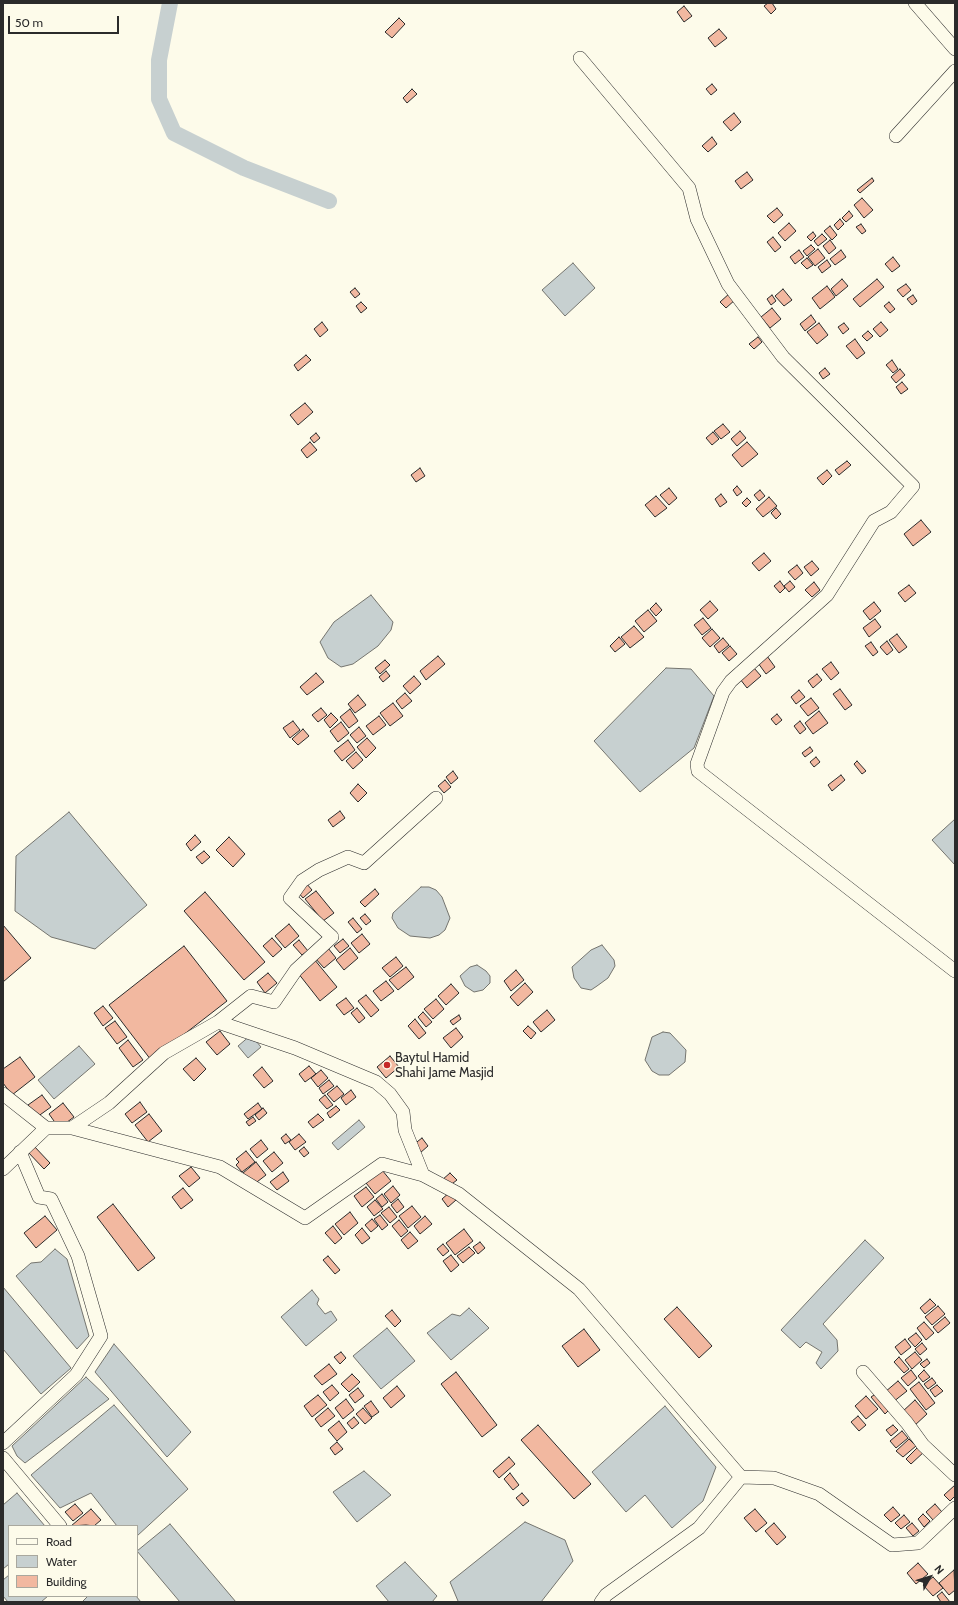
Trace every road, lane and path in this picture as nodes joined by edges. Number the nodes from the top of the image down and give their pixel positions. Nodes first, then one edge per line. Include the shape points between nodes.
1 (915, 3) edge
2 (955, 49) edge
3 (580, 58) dead end
4 (955, 71) edge
5 (896, 136) dead end
6 (436, 798) dead end
7 (955, 971) edge
8 (218, 1022) junction
9 (3, 1094) edge
10 (46, 1128) junction
11 (72, 1128) junction
12 (20, 1152) junction
13 (3, 1169) edge
14 (423, 1175) junction
15 (862, 1372) dead end
16 (3, 1443) edge
17 (3, 1458) edge
18 (955, 1475) edge
19 (741, 1477) junction
20 (955, 1508) edge
21 (59, 1525) edge
22 (601, 1602) edge

1 - 2 street
3 - 7 street via 689,188 697,219 728,284 783,357 913,486 891,512 874,521 826,595 731,681 723,692 697,764 698,771
4 - 5 street
6 - 8 street via 364,863 348,857 302,881 290,898 332,937 296,970 274,1002 252,996
8 - 11 street via 164,1053 109,1103
8 - 14 street via 295,1048 376,1082 390,1094 403,1112 405,1130
9 - 10 street
10 - 11 street
10 - 12 street
11 - 14 street via 220,1167 305,1218 382,1164
12 - 13 street
12 - 16 street via 39,1197 51,1199 78,1256 101,1336 76,1375
14 - 19 street via 459,1194 579,1289
15 - 18 street via 908,1423 923,1445
17 - 21 street
19 - 20 street via 774,1478 819,1494 892,1545 918,1544
19 - 22 street via 699,1528 606,1595

